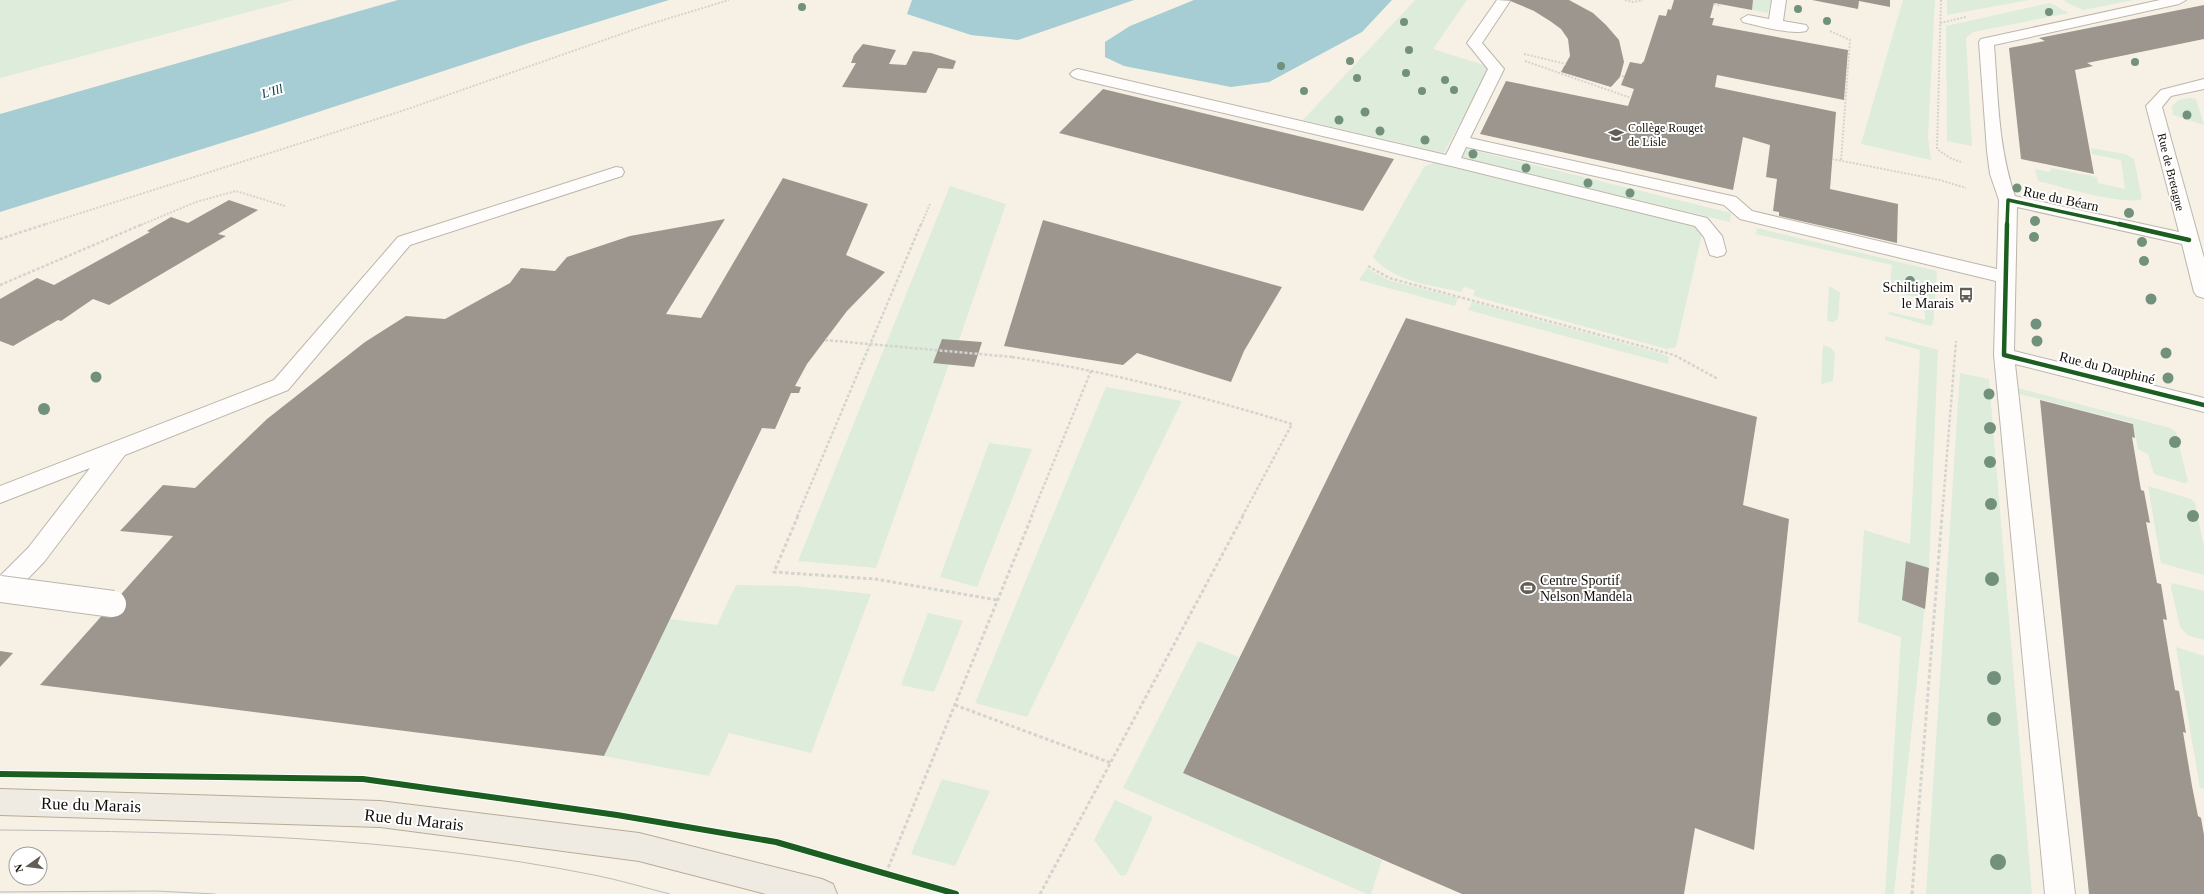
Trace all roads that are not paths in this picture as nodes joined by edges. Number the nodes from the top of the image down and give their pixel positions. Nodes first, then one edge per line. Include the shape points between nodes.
1 (1779, 0) edge
2 (2179, 0) edge
3 (1503, 1) edge
4 (1748, 19) dead end
5 (1775, 24) junction
6 (1801, 28) road end
7 (1078, 74) dead end
8 (2204, 84) edge
9 (1460, 141) junction
10 (1451, 161) junction
11 (616, 172) dead end
12 (2008, 200) junction
13 (2189, 240) junction
14 (1717, 252) dead end
15 (2005, 277) junction
16 (2204, 292) edge
17 (2004, 355) junction
18 (2204, 405) edge
19 (119, 447) junction
20 (0, 495) edge
21 (0, 590) edge
22 (114, 604) dead end
23 (0, 802) edge
24 (822, 894) edge
25 (2060, 894) edge

1 - 5 street
2 - 12 street via 1986,42 1998,174
3 - 9 street via 1474,43 1496,69
4 - 5 street
5 - 6 street
7 - 10 street
8 - 13 street, Rue de Bretagne via 2166,93 2154,106
9 - 10 street
9 - 15 street via 1730,201 1746,215
10 - 14 street via 1701,222 1713,236
11 - 19 street via 404,241 281,385
12 - 13 street, Rue du Béarn
12 - 15 street, Rue du Béarn
13 - 16 street, Rue de Bretagne
15 - 17 street, Rue du Béarn
17 - 18 street, Rue du Dauphiné
17 - 25 street, Rue du Béarn
19 - 20 street
19 - 21 street via 36,554
21 - 22 street, bridge
23 - 24 main road, Rue du Marais via 380,814 640,847

